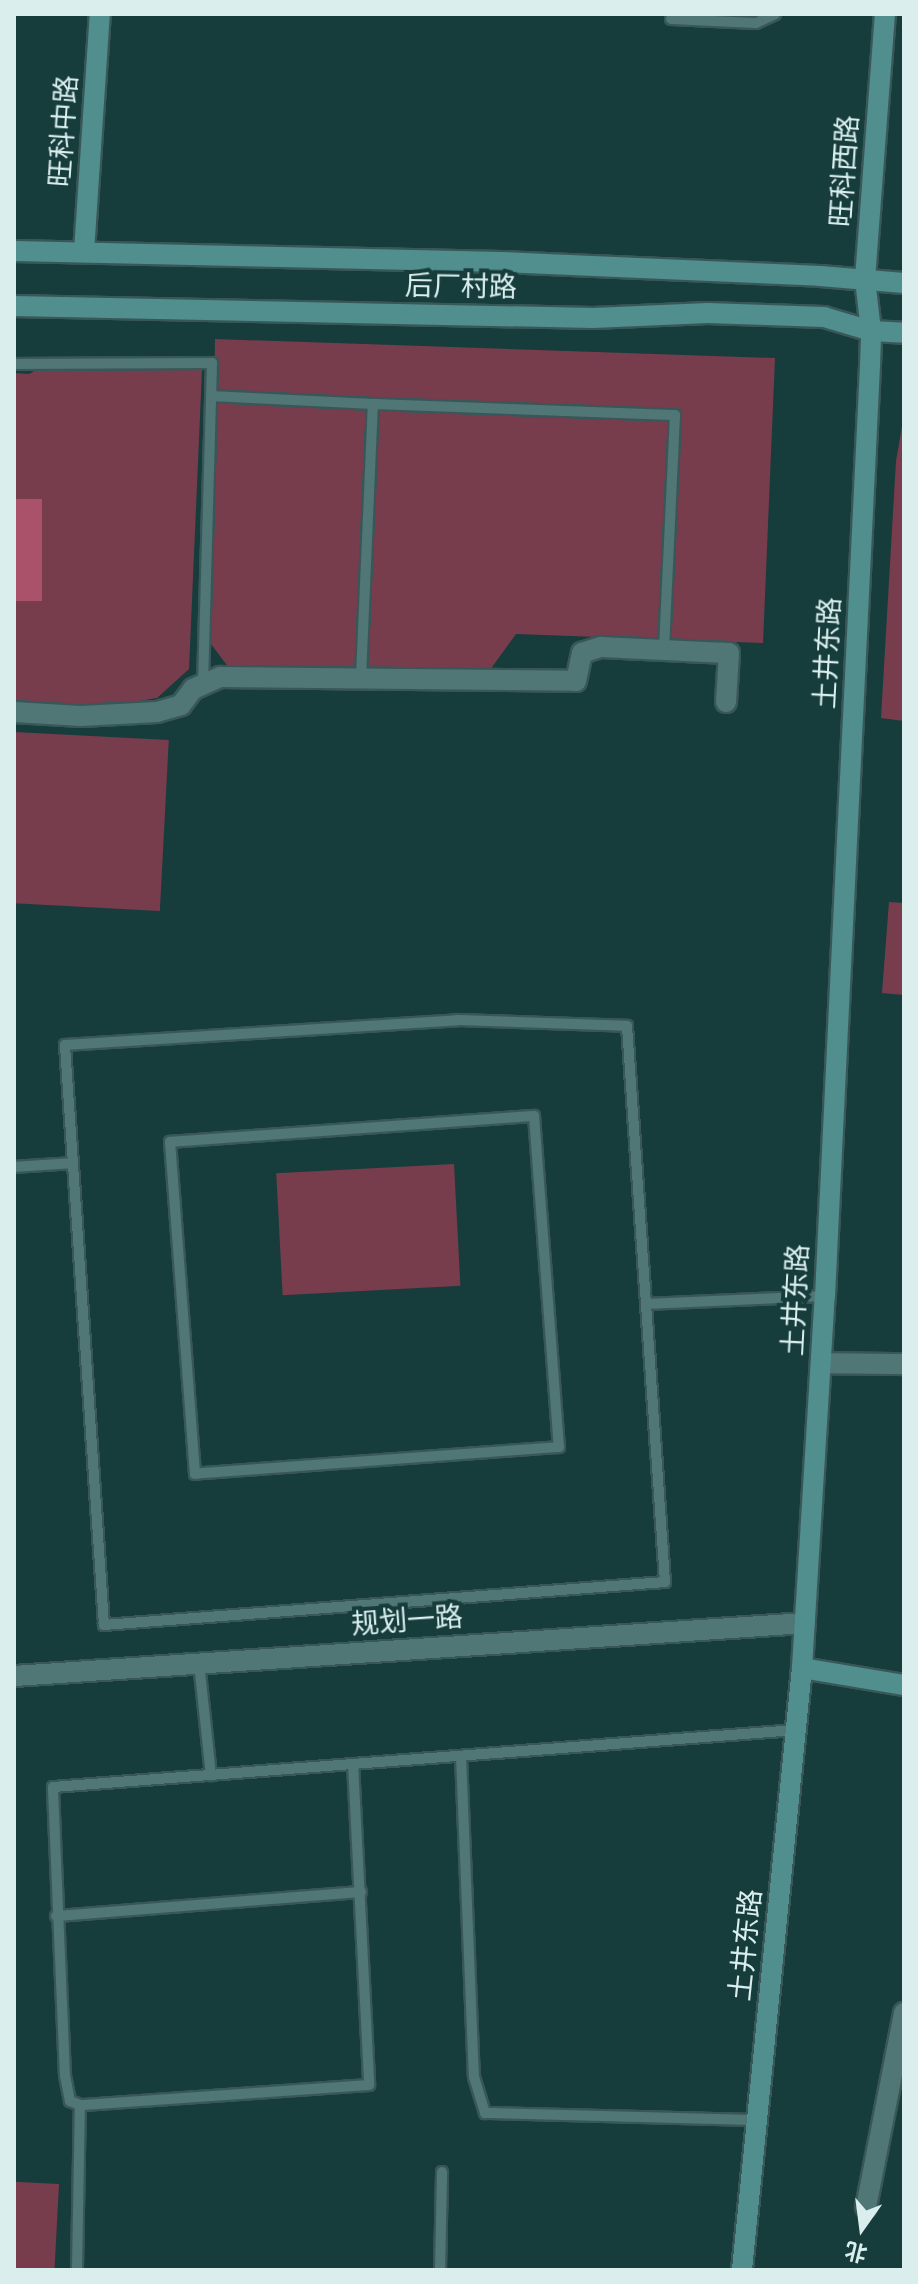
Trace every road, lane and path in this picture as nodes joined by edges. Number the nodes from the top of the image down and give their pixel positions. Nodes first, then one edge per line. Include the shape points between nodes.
1 (100, 14) edge
2 (775, 14) edge
3 (885, 14) edge
4 (671, 19) dead end
5 (14, 251) edge
6 (84, 252) junction
7 (865, 279) junction
8 (904, 283) edge
9 (14, 306) edge
10 (871, 331) junction
11 (904, 333) edge
12 (14, 364) edge
13 (211, 396) junction
14 (373, 404) junction
15 (664, 650) junction
16 (361, 677) junction
17 (203, 684) junction
18 (726, 702) dead end
19 (14, 712) edge
20 (73, 1163) junction
21 (14, 1167) edge
22 (825, 1296) junction
23 (646, 1304) junction
24 (821, 1363) junction
25 (904, 1364) edge
26 (559, 1447) joint
27 (805, 1623) junction
28 (199, 1663) junction
29 (802, 1668) junction
30 (14, 1676) edge
31 (904, 1685) edge
32 (796, 1730) junction
33 (461, 1756) junction
34 (353, 1764) junction
35 (211, 1775) junction
36 (361, 1892) junction
37 (56, 1916) junction
38 (904, 2013) edge
39 (80, 2105) junction
40 (757, 2120) junction
41 (442, 2172) dead end
42 (866, 2207) dead end
43 (77, 2270) edge
44 (440, 2270) edge
45 (742, 2270) edge

1 - 6 street, 旺科中路
2 - 4 lane via 756,23
3 - 7 street, 旺科西路
5 - 6 street, 后厂村路
6 - 7 street, 后厂村路 via 502,262
7 - 8 street, 后厂村路
7 - 10 street, 旺科西路
9 - 10 street, 后厂村路 via 593,318 708,313 824,317
10 - 11 street, 后厂村路
10 - 22 street, 土井东路
12 - 13 lane via 212,363
13 - 14 lane
13 - 17 lane
14 - 15 lane via 675,415
14 - 16 lane
15 - 16 street via 601,647 582,653 576,681
15 - 18 street via 729,653
16 - 17 street via 220,677
17 - 19 street via 181,705 157,712
20 - 21 lane
20 - 23 lane via 65,1045 457,1020 627,1026
20 - 23 lane via 104,1625 665,1582
22 - 23 lane
22 - 24 street, 土井东路
24 - 25 street
24 - 27 street, 土井东路
26 - 26 lane via 534,1116 170,1142 195,1474
27 - 28 street, 规划一路
27 - 29 street, 土井东路
28 - 30 street, 规划一路
28 - 35 lane
29 - 31 street
29 - 32 street, 土井东路
32 - 33 lane
32 - 40 street, 土井东路
33 - 34 lane
33 - 40 lane via 474,2077 485,2113
34 - 35 lane
34 - 36 lane
35 - 37 lane via 53,1787
36 - 37 lane
36 - 39 lane via 369,2085
37 - 39 lane via 65,2076 70,2101
38 - 42 street
39 - 43 lane
40 - 45 street, 土井东路
41 - 44 lane

